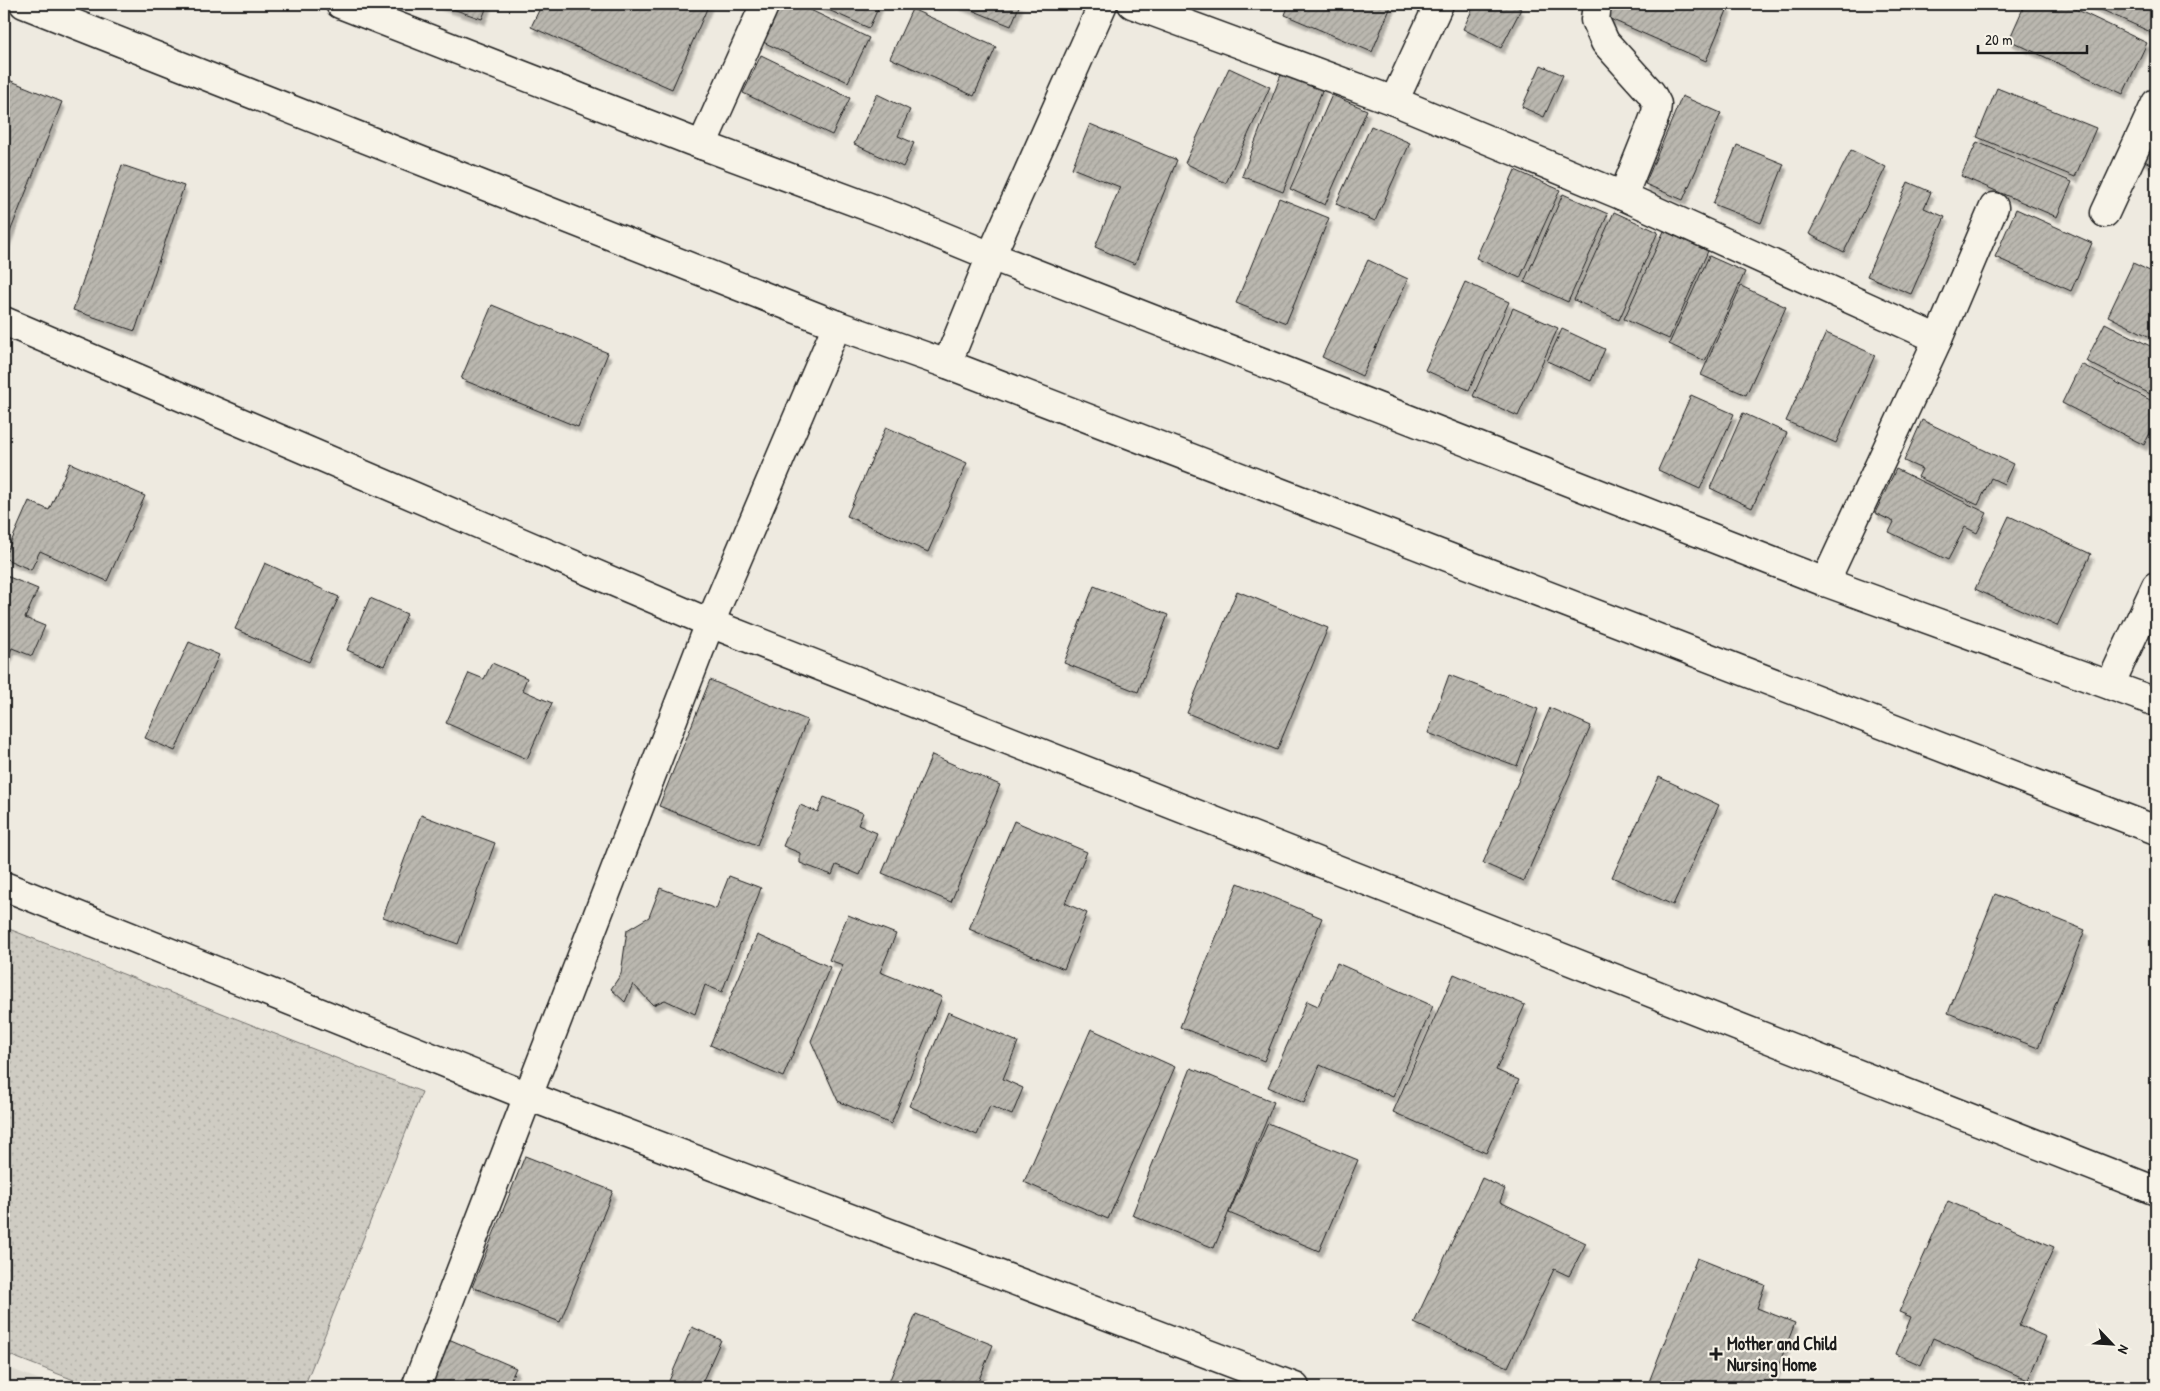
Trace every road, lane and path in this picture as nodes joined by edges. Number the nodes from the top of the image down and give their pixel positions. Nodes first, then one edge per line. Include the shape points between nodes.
1 (24, 4) edge
2 (340, 4) edge
3 (764, 4) edge
4 (1102, 4) edge
5 (1132, 4) edge
6 (1439, 4) edge
7 (1597, 4) edge
8 (1394, 101) junction
9 (2156, 103) edge
10 (702, 145) junction
11 (1623, 196) junction
12 (1994, 207) dead end
13 (2105, 213) dead end
14 (991, 256) junction
15 (4, 321) edge
16 (837, 325) junction
17 (1938, 339) junction
18 (947, 364) junction
19 (1825, 582) junction
20 (2156, 586) edge
21 (710, 623) junction
22 (2110, 685) junction
23 (2156, 702) edge
24 (2156, 830) edge
25 (4, 886) edge
26 (528, 1096) junction
27 (2156, 1191) edge
28 (416, 1387) edge
29 (1295, 1387) edge

1 - 16 street
2 - 10 street
3 - 10 street
4 - 14 street
5 - 8 street
6 - 8 street
7 - 11 street via 1595,20 1605,42 1652,92 1657,104 1652,126
8 - 11 street
9 - 13 street
10 - 14 street
11 - 17 street
12 - 17 street
14 - 18 street
14 - 19 street
15 - 21 street
16 - 18 street
16 - 21 street
17 - 19 street
18 - 24 street
19 - 22 street
20 - 22 street
21 - 26 street
21 - 27 street
22 - 23 street
25 - 26 street
26 - 28 street
26 - 29 street

